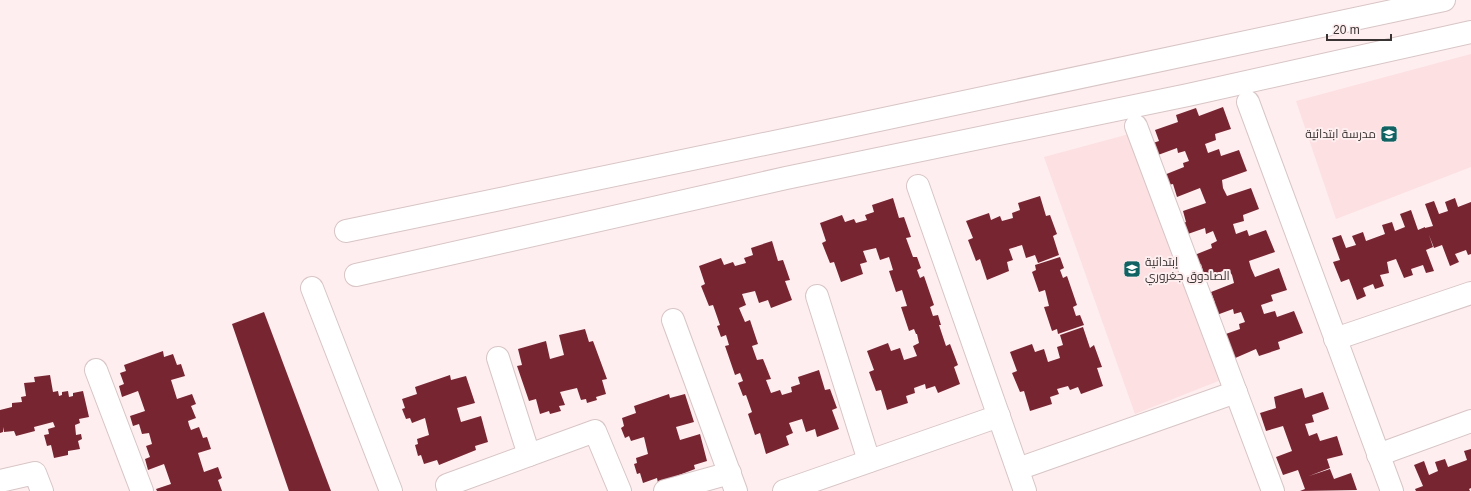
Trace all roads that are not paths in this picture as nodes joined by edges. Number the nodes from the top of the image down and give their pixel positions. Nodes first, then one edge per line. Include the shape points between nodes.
1 (1444, 0) edge
2 (1471, 32) edge
3 (1248, 102) dead end
4 (1136, 126) dead end
5 (918, 186) dead end
6 (346, 231) dead end
7 (356, 275) dead end
8 (312, 288) dead end
9 (1471, 293) edge
10 (817, 296) dead end
11 (673, 320) dead end
12 (1335, 339) junction
13 (498, 358) dead end
14 (96, 370) dead end
15 (1236, 392) junction
16 (999, 416) junction
17 (1471, 421) edge
18 (529, 455) junction
19 (1378, 455) junction
20 (869, 461) junction
21 (1018, 469) junction
22 (0, 481) edge
23 (733, 482) edge
24 (42, 491) edge
25 (142, 491) edge
26 (390, 491) edge
27 (449, 491) edge
28 (620, 491) edge
29 (665, 491) edge
30 (784, 491) edge
31 (1025, 491) edge
32 (1272, 491) edge
33 (1392, 491) edge

1 - 6 street
2 - 7 street via 1188,95 786,178
3 - 12 street
4 - 15 street
5 - 16 street
8 - 26 street
9 - 12 street
10 - 20 street
11 - 23 street
12 - 19 street
13 - 18 street
14 - 25 street
15 - 21 street
15 - 32 street
16 - 20 street
16 - 21 street
17 - 19 street
18 - 27 street via 447,485
18 - 28 street via 595,431
19 - 33 street
20 - 30 street
21 - 31 street
22 - 24 street via 35,472
23 - 29 street

